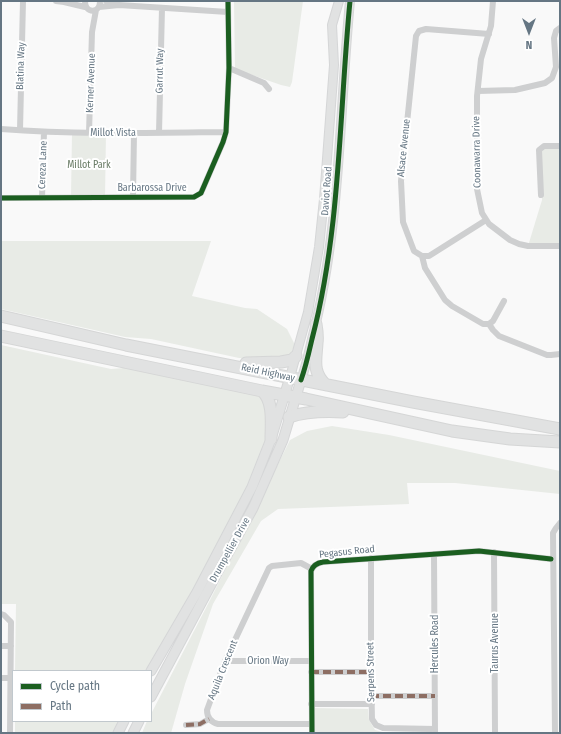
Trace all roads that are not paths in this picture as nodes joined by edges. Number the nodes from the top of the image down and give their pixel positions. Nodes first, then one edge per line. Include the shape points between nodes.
1 (23, 1) edge
2 (56, 1) edge
3 (68, 1) edge
4 (106, 1) edge
5 (228, 1) edge
6 (339, 1) edge
7 (350, 1) edge
8 (493, 1) edge
9 (64, 2) edge
10 (119, 5) junction
11 (92, 6) edge
12 (162, 8) junction
13 (228, 12) junction
14 (560, 28) edge
15 (489, 34) junction
16 (229, 68) junction
17 (269, 89) dead end
18 (478, 91) junction
19 (1, 129) edge
20 (20, 130) junction
21 (44, 132) junction
22 (226, 132) junction
23 (89, 133) junction
24 (134, 133) junction
25 (159, 133) junction
26 (560, 146) edge
27 (541, 195) dead end
28 (133, 197) junction
29 (1, 198) edge
30 (42, 198) junction
31 (486, 220) junction
32 (560, 246) edge
33 (422, 256) junction
34 (504, 301) dead end
35 (1, 316) edge
36 (316, 324) junction
37 (489, 324) junction
38 (1, 336) edge
39 (560, 354) edge
40 (296, 356) junction
41 (223, 363) junction
42 (296, 378) junction
43 (326, 385) junction
44 (262, 390) junction
45 (291, 396) junction
46 (290, 417) junction
47 (560, 429) edge
48 (452, 431) junction
49 (272, 439) junction
50 (560, 442) edge
51 (560, 523) edge
52 (494, 552) junction
53 (434, 554) junction
54 (371, 558) junction
55 (551, 559) dead end
56 (312, 569) junction
57 (557, 611) edge
58 (1, 614) edge
59 (1, 646) edge
60 (11, 646) junction
61 (225, 661) junction
62 (311, 661) junction
63 (557, 661) edge
64 (152, 670) edge
65 (311, 672) junction
66 (371, 672) junction
67 (1, 678) edge
68 (11, 678) junction
69 (152, 695) edge
70 (371, 696) junction
71 (435, 696) junction
72 (311, 704) junction
73 (372, 704) junction
74 (209, 719) junction
75 (558, 719) edge
76 (124, 722) edge
77 (138, 722) edge
78 (186, 724) dead end
79 (311, 724) junction
80 (435, 731) edge
81 (10, 733) edge
82 (118, 733) edge
83 (133, 733) edge
84 (312, 733) edge
85 (495, 733) edge
86 (555, 733) edge

1 - 20 street, Blatina Way
2 - 9 street
3 - 9 street
4 - 10 street
5 - 13 street, Barbarossa Drive
6 - 40 street, Daviot Road via 332,25 334,65 319,247 308,312
7 - 36 street, Daviot Road via 334,218
8 - 15 street, Coonawarra Drive
9 - 11 street
10 - 11 street
10 - 12 street
11 - 23 street, Kerner Avenue
12 - 13 street
12 - 25 street, Garrut Way
13 - 16 street, Barbarossa Drive
14 - 18 street via 554,38 556,67 552,78 545,83 515,90
15 - 18 street, Coonawarra Drive via 481,59
15 - 33 street, Alsace Avenue via 426,29 419,31 416,36 401,181 403,222 414,251
16 - 17 street via 264,83
16 - 22 street, Barbarossa Drive
18 - 31 street, Coonawarra Drive via 477,189
19 - 20 street, Millot Vista
20 - 21 street, Millot Vista
21 - 23 street, Millot Vista
21 - 30 street, Cereza Lane
22 - 25 street, Millot Vista
22 - 28 street, Barbarossa Drive via 201,193 194,197
23 - 24 street, Millot Vista
24 - 25 street, Millot Vista
24 - 28 street
26 - 27 street via 544,146 539,150
28 - 30 street, Barbarossa Drive
29 - 30 street, Barbarossa Drive
31 - 32 street via 518,244
31 - 33 street via 429,256
33 - 37 street, Alsace Avenue via 425,268 445,300 483,324
34 - 37 street
35 - 41 highway, Reid Highway via 126,345
36 - 42 street, Daviot Road
36 - 43 highway via 317,372
37 - 39 street via 499,336 551,356
38 - 44 highway, Reid Highway
40 - 41 highway via 292,360 281,362
40 - 42 street, Daviot Road
41 - 42 highway, Reid Highway
42 - 43 highway, Reid Highway
42 - 45 main road
43 - 47 highway, Reid Highway
44 - 45 highway, Reid Highway
44 - 49 highway via 270,404
45 - 46 main road, Drumpellier Drive
45 - 48 highway, Reid Highway
45 - 49 main road, Drumpellier Drive
46 - 48 highway via 306,412 348,413 433,432
46 - 69 main road, Drumpellier Drive via 283,440 253,508
48 - 50 highway, Reid Highway via 510,439
49 - 64 main road, Drumpellier Drive via 241,509
51 - 57 street via 553,533
52 - 53 street, Pegasus Road
52 - 55 street, Pegasus Road
52 - 85 street, Taurus Avenue
53 - 54 street, Pegasus Road
53 - 71 street, Hercules Road
54 - 56 street, Pegasus Road via 319,562
54 - 66 street, Serpens Street
56 - 61 street, Aquila Crescent via 301,563 269,568
56 - 62 street, Pegasus Road
57 - 63 street
58 - 60 street via 11,622
59 - 60 street
60 - 68 street
61 - 62 street, Orion Way
61 - 74 street, Aquila Crescent via 207,707
62 - 65 street, Pegasus Road
63 - 75 street
65 - 66 street
65 - 72 street, Pegasus Road
66 - 70 street, Serpens Street
67 - 68 street
68 - 81 street
70 - 71 street
70 - 73 street, Serpens Street
71 - 80 street, Hercules Road
72 - 73 street
72 - 79 street, Pegasus Road
73 - 80 street, Serpens Street via 372,719 380,728
74 - 78 street via 200,724
74 - 79 street via 220,724
75 - 86 street
76 - 82 main road
77 - 83 main road
79 - 84 street, Pegasus Road

